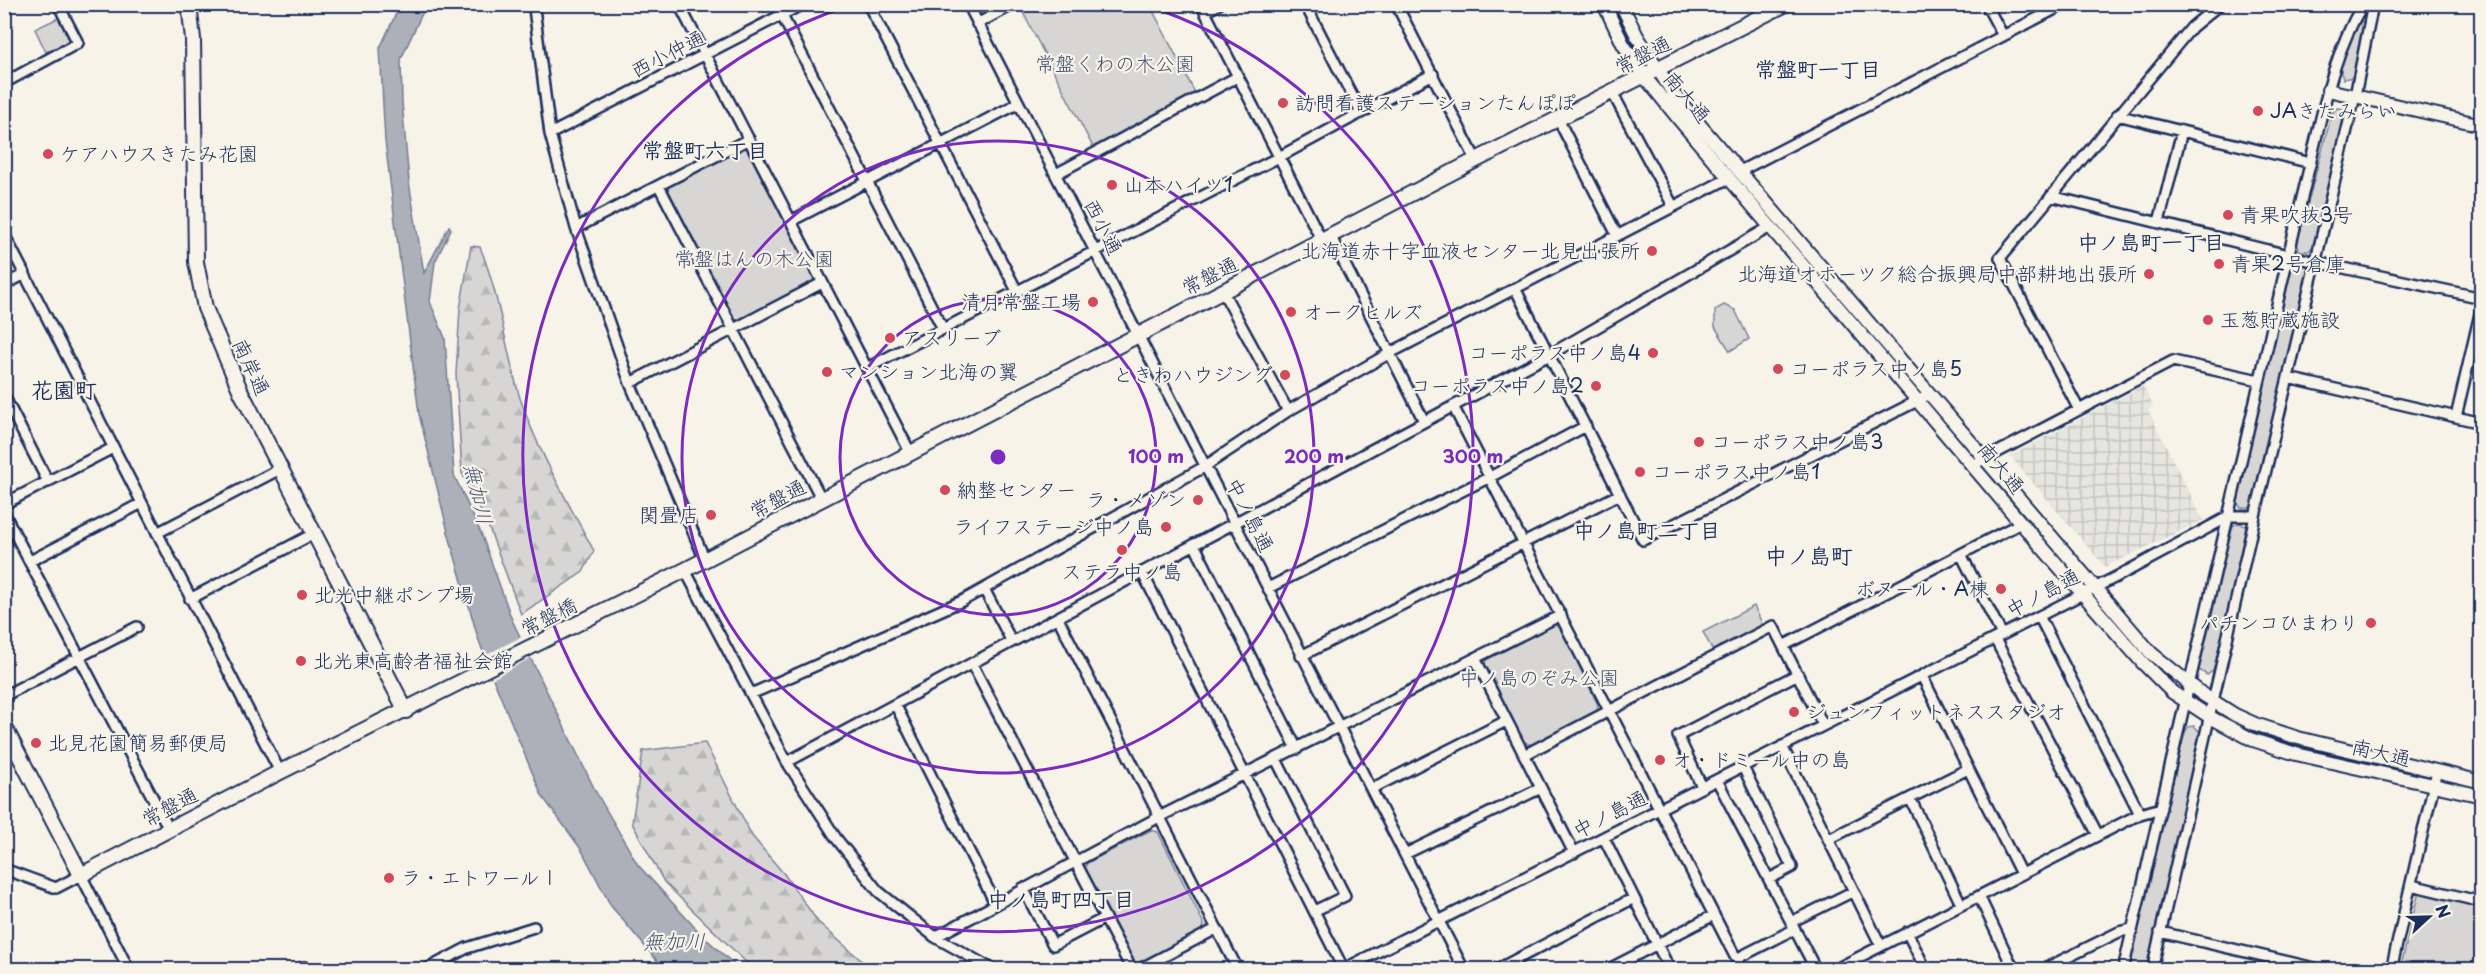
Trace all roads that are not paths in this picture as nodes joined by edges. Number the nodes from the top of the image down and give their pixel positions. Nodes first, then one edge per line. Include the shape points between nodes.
1 (58, 4) edge
2 (189, 4) edge
3 (538, 4) edge
4 (679, 4) edge
5 (776, 4) edge
6 (803, 4) edge
7 (868, 4) edge
8 (968, 4) edge
9 (1014, 4) edge
10 (1219, 4) edge
11 (1305, 4) edge
12 (1604, 4) edge
13 (1621, 4) edge
14 (1786, 4) edge
15 (1986, 4) edge
16 (2065, 4) edge
17 (2220, 4) edge
18 (2363, 4) edge
19 (2373, 4) edge
20 (1397, 5) edge
21 (1203, 8) edge
22 (782, 15) junction
23 (978, 24) junction
24 (2003, 36) junction
25 (705, 55) junction
26 (1657, 69) junction
27 (1433, 74) junction
28 (1644, 76) junction
29 (1237, 77) junction
30 (4, 83) edge
31 (2328, 90) junction
32 (1612, 92) junction
33 (2355, 96) junction
34 (1019, 103) junction
35 (1360, 113) junction
36 (2117, 115) junction
37 (1558, 119) junction
38 (2481, 125) edge
39 (2182, 131) junction
40 (550, 134) junction
41 (749, 139) junction
42 (940, 144) junction
43 (1279, 157) junction
44 (1476, 160) junction
45 (2311, 163) junction
46 (1056, 174) junction
47 (1734, 175) junction
48 (868, 182) junction
49 (659, 186) junction
50 (2050, 196) junction
51 (1673, 206) junction
52 (791, 220) junction
53 (2159, 222) junction
54 (1770, 227) junction
55 (576, 228) junction
56 (4, 234) edge
57 (1617, 235) junction
58 (1327, 239) junction
59 (1095, 251) junction
60 (2288, 254) junction
61 (2316, 262) junction
62 (25, 274) junction
63 (822, 283) junction
64 (4, 285) edge
65 (1515, 288) junction
66 (1017, 291) junction
67 (1223, 292) junction
68 (2481, 298) edge
69 (2481, 305) edge
70 (943, 329) junction
71 (733, 330) junction
72 (1138, 334) junction
73 (1390, 353) junction
74 (1549, 356) junction
75 (867, 368) junction
76 (2288, 378) junction
77 (2259, 380) junction
78 (630, 383) junction
79 (1930, 393) junction
80 (4, 396) edge
81 (1917, 401) junction
82 (1454, 406) junction
83 (2079, 410) junction
84 (1288, 411) junction
85 (2456, 417) junction
86 (1424, 422) junction
87 (2481, 423) edge
88 (1586, 426) junction
89 (113, 448) junction
90 (910, 452) junction
91 (1985, 458) junction
92 (1973, 465) junction
93 (1204, 467) junction
94 (280, 469) junction
95 (1490, 477) junction
96 (48, 482) junction
97 (1620, 494) junction
98 (821, 498) junction
99 (142, 503) junction
100 (4, 504) edge
101 (4, 513) edge
102 (2230, 516) junction
103 (2255, 516) junction
104 (1233, 523) junction
105 (2021, 523) junction
106 (157, 533) junction
107 (314, 534) junction
108 (1524, 543) junction
109 (1194, 544) junction
110 (1961, 554) junction
111 (705, 560) junction
112 (30, 561) junction
113 (685, 570) junction
114 (1142, 572) junction
115 (654, 585) joint
116 (2095, 586) junction
117 (1268, 588) junction
118 (984, 589) junction
119 (2083, 592) junction
120 (190, 599) junction
121 (1561, 615) junction
122 (2039, 616) junction
123 (1058, 618) junction
124 (137, 627) dead end
125 (1998, 637) junction
126 (1012, 642) junction
127 (1783, 646) junction
128 (1301, 656) junction
129 (80, 657) junction
130 (1475, 658) junction
131 (972, 664) junction
132 (1798, 674) junction
133 (1922, 676) junction
134 (2188, 683) junction
135 (751, 694) junction
136 (4, 696) edge
137 (429, 699) joint
138 (2185, 700) junction
139 (2214, 701) junction
140 (896, 706) junction
141 (406, 711) junction
142 (1611, 711) junction
143 (2210, 717) junction
144 (1506, 721) junction
145 (1823, 725) junction
146 (4, 726) edge
147 (1339, 728) junction
148 (1782, 746) junction
149 (1297, 748) junction
150 (1524, 755) junction
151 (1276, 759) junction
152 (787, 762) junction
153 (1743, 767) junction
154 (1968, 769) junction
155 (2436, 771) junction
156 (280, 772) junction
157 (1245, 775) junction
158 (1717, 780) junction
159 (2481, 782) edge
160 (2433, 785) junction
161 (1702, 787) junction
162 (1541, 788) junction
163 (1371, 789) junction
164 (2481, 796) edge
165 (1910, 798) junction
166 (2161, 808) junction
167 (1659, 809) junction
168 (2140, 814) junction
169 (1159, 817) junction
170 (169, 830) junction
171 (2098, 835) junction
172 (1604, 838) junction
173 (1829, 839) junction
174 (1574, 853) junction
175 (1405, 854) junction
176 (1075, 861) junction
177 (4, 869) edge
178 (2021, 874) junction
179 (81, 876) junction
180 (1769, 879) junction
181 (2411, 885) junction
182 (1023, 888) junction
183 (1854, 891) junction
184 (1979, 896) junction
185 (1634, 898) junction
186 (2481, 902) edge
187 (995, 903) junction
188 (1961, 904) junction
189 (1314, 911) junction
190 (1714, 915) junction
191 (1105, 918) junction
192 (1439, 921) junction
193 (1793, 926) junction
194 (534, 927) dead end
195 (1216, 929) junction
196 (2132, 929) junction
197 (1907, 932) junction
198 (2160, 932) junction
199 (935, 937) junction
200 (1657, 944) junction
201 (1881, 946) junction
202 (1736, 959) junction
203 (2481, 963) edge
204 (124, 967) edge
205 (298, 969) edge
206 (305, 969) edge
207 (425, 969) edge
208 (994, 969) edge
209 (1132, 969) edge
210 (1138, 969) edge
211 (1238, 969) edge
212 (1343, 969) edge
213 (1464, 969) edge
214 (1496, 969) edge
215 (1607, 969) edge
216 (1670, 969) edge
217 (1742, 969) edge
218 (1816, 969) edge
219 (1834, 969) edge
220 (1926, 969) edge
221 (2014, 969) edge
222 (2042, 969) edge
223 (2123, 969) edge
224 (2152, 969) edge
225 (2323, 969) edge
226 (2391, 969) edge
227 (2480, 969) edge

1 - 30 street via 78,44
2 - 94 main road, 南岸通 via 199,284 224,357
3 - 40 street via 534,8
4 - 25 street
5 - 22 street
6 - 22 street, 西小仲通
7 - 42 street
8 - 23 street, 西小通
9 - 23 street
10 - 21 street
11 - 35 street
12 - 28 street, 南大通
13 - 26 street, 南大通
14 - 26 main road, 常盤通
15 - 24 street
16 - 24 street
17 - 36 street via 2192,27
18 - 31 street via 2334,65
19 - 33 street
20 - 27 street
21 - 29 street
22 - 25 street, 西小仲通
22 - 48 street
23 - 34 street, 西小通
24 - 47 street
25 - 40 street, 西小仲通
25 - 41 street
26 - 28 main road, 常盤通
26 - 47 street, 南大通
27 - 35 street
27 - 44 street
28 - 32 main road, 常盤通
28 - 47 street, 南大通
29 - 43 street
29 - 46 street
31 - 33 street
31 - 45 street
32 - 37 main road, 常盤通
32 - 51 street
33 - 38 street
33 - 61 street
34 - 42 street
34 - 46 street, 西小通
35 - 43 street
36 - 39 street
36 - 50 street
37 - 44 main road, 常盤通
37 - 57 street
39 - 45 street
39 - 53 street
40 - 55 street
41 - 49 street
41 - 52 street
42 - 48 street
42 - 66 street
43 - 58 street
43 - 59 street
44 - 58 main road, 常盤通
45 - 60 street
46 - 59 street, 西小通
47 - 51 street
47 - 54 street, 南大通
47 - 79 street, 南大通
48 - 52 street
48 - 70 street
49 - 55 street
49 - 71 street
50 - 53 street
50 - 83 street via 2000,258
51 - 57 street
52 - 63 street
53 - 60 street
54 - 74 street
54 - 81 street, 南大通
55 - 78 street
56 - 62 street
57 - 65 street
58 - 67 main road, 常盤通
58 - 73 street
59 - 66 street
59 - 72 street, 西小通
60 - 61 street
60 - 77 street
61 - 68 street
61 - 76 street
62 - 64 street
62 - 89 street
63 - 71 street
63 - 75 street
65 - 73 street
65 - 74 street
66 - 70 street
67 - 72 main road, 常盤通
67 - 84 street
69 - 85 street
70 - 75 street
71 - 78 street
71 - 98 street
72 - 90 main road, 常盤通
72 - 93 street, 西小通
73 - 84 street
73 - 86 street
74 - 82 street
74 - 88 street
75 - 90 street
76 - 85 street
76 - 103 street
77 - 83 street via 2173,361
77 - 102 street
78 - 111 street
79 - 81 street
79 - 91 street, 南大通
80 - 96 street
81 - 92 street, 南大通
81 - 97 street via 1643,540
82 - 86 street
82 - 95 street
83 - 91 street
84 - 93 street
85 - 87 street
86 - 104 street
88 - 95 street
88 - 97 street
89 - 96 street
89 - 99 street
90 - 98 main road, 常盤通
91 - 92 street
91 - 116 street, 南大通
92 - 105 street, 南大通
93 - 104 street, 中ノ島通
93 - 118 street
94 - 106 street
94 - 107 main road, 南岸通
95 - 108 street
95 - 117 street
96 - 100 street
97 - 108 street
98 - 111 main road, 常盤通
99 - 106 street
99 - 112 street
101 - 112 street
102 - 103 street, 中ノ島通
102 - 116 street, 中ノ島通
102 - 134 street
103 - 139 street
104 - 109 street
104 - 117 street, 中ノ島通
105 - 110 street
105 - 119 street, 南大通
106 - 120 street
107 - 120 street
107 - 141 main road, 南岸通
108 - 121 street
108 - 128 street
109 - 114 street
109 - 149 street
110 - 125 street
110 - 127 street
111 - 113 main road, 常盤通
112 - 129 street
113 - 115 main road, 常盤通
113 - 135 street
114 - 123 street
114 - 157 street
115 - 137 main road, 常盤橋
116 - 119 street, 中ノ島通
116 - 134 street, 南大通 via 2151,653
117 - 128 street, 中ノ島通
118 - 126 street
118 - 135 street
119 - 122 street, 中ノ島通
119 - 138 street, 南大通 via 2142,662
120 - 156 street
121 - 130 street
121 - 142 street
122 - 125 street, 中ノ島通
122 - 168 street
123 - 126 street
123 - 169 street
124 - 129 street
125 - 133 street, 中ノ島通
125 - 171 street
126 - 131 street
127 - 132 street
127 - 142 street via 1773,626
128 - 147 street, 中ノ島通
129 - 136 street
129 - 170 street
130 - 144 street
130 - 147 street
131 - 140 street
131 - 176 street
132 - 145 street
132 - 161 street via 1677,736
133 - 145 street, 中ノ島通
133 - 154 street
134 - 138 street
134 - 139 street, 南大通
135 - 152 street
137 - 141 main road, 常盤通
138 - 143 street, 南大通
138 - 166 street
139 - 143 street
139 - 155 street, 南大通 via 2235,715 2298,738
140 - 152 street
140 - 187 street
141 - 156 main road, 常盤通
142 - 150 street
142 - 167 street
143 - 160 street, 南大通 via 2253,740 2296,754
143 - 198 street
144 - 150 street
144 - 163 street
145 - 148 street, 中ノ島通
146 - 179 main road
147 - 149 street
147 - 163 street, 中ノ島通
148 - 153 street, 中ノ島通
148 - 173 street
149 - 151 street
150 - 162 street
151 - 157 street
151 - 189 street via 1345,896
152 - 199 street via 836,838 878,891
153 - 158 street, 中ノ島通
153 - 180 street via 1792,867
154 - 165 street
154 - 178 street
155 - 159 street, 南大通
155 - 160 street
156 - 170 main road, 常盤通
157 - 169 street
157 - 189 street
158 - 161 street, 中ノ島通
158 - 180 street
160 - 164 street, 南大通
160 - 181 street
161 - 167 street, 中ノ島通
162 - 174 street
162 - 175 street
163 - 175 street, 中ノ島通
165 - 173 street
165 - 188 street
166 - 168 street
166 - 196 street
167 - 172 street, 中ノ島通
167 - 190 street
168 - 171 street
169 - 176 street
169 - 195 street
170 - 179 main road, 常盤通
171 - 178 street
172 - 174 street, 中ノ島通
172 - 185 street
173 - 183 street
174 - 192 street, 中ノ島通
175 - 192 street, 中ノ島通
176 - 182 street
176 - 191 street
177 - 179 street via 56,888
178 - 184 street
179 - 204 street
180 - 193 street
181 - 186 street
181 - 226 street
182 - 187 street
182 - 191 street via 1053,945
183 - 193 street
183 - 201 street
184 - 188 street
184 - 221 street
185 - 200 street
185 - 214 street
187 - 199 street
188 - 197 street
189 - 212 street
190 - 200 street
190 - 202 street
191 - 209 street
192 - 212 street
192 - 213 street
193 - 202 street
193 - 218 street
194 - 207 street via 467,948
195 - 210 street
195 - 211 street
196 - 222 street
196 - 223 street
197 - 201 street
197 - 220 street
198 - 224 street
198 - 225 street
199 - 208 street
200 - 215 street
200 - 216 street
201 - 219 street
202 - 217 street
203 - 227 street
205 - 206 street

